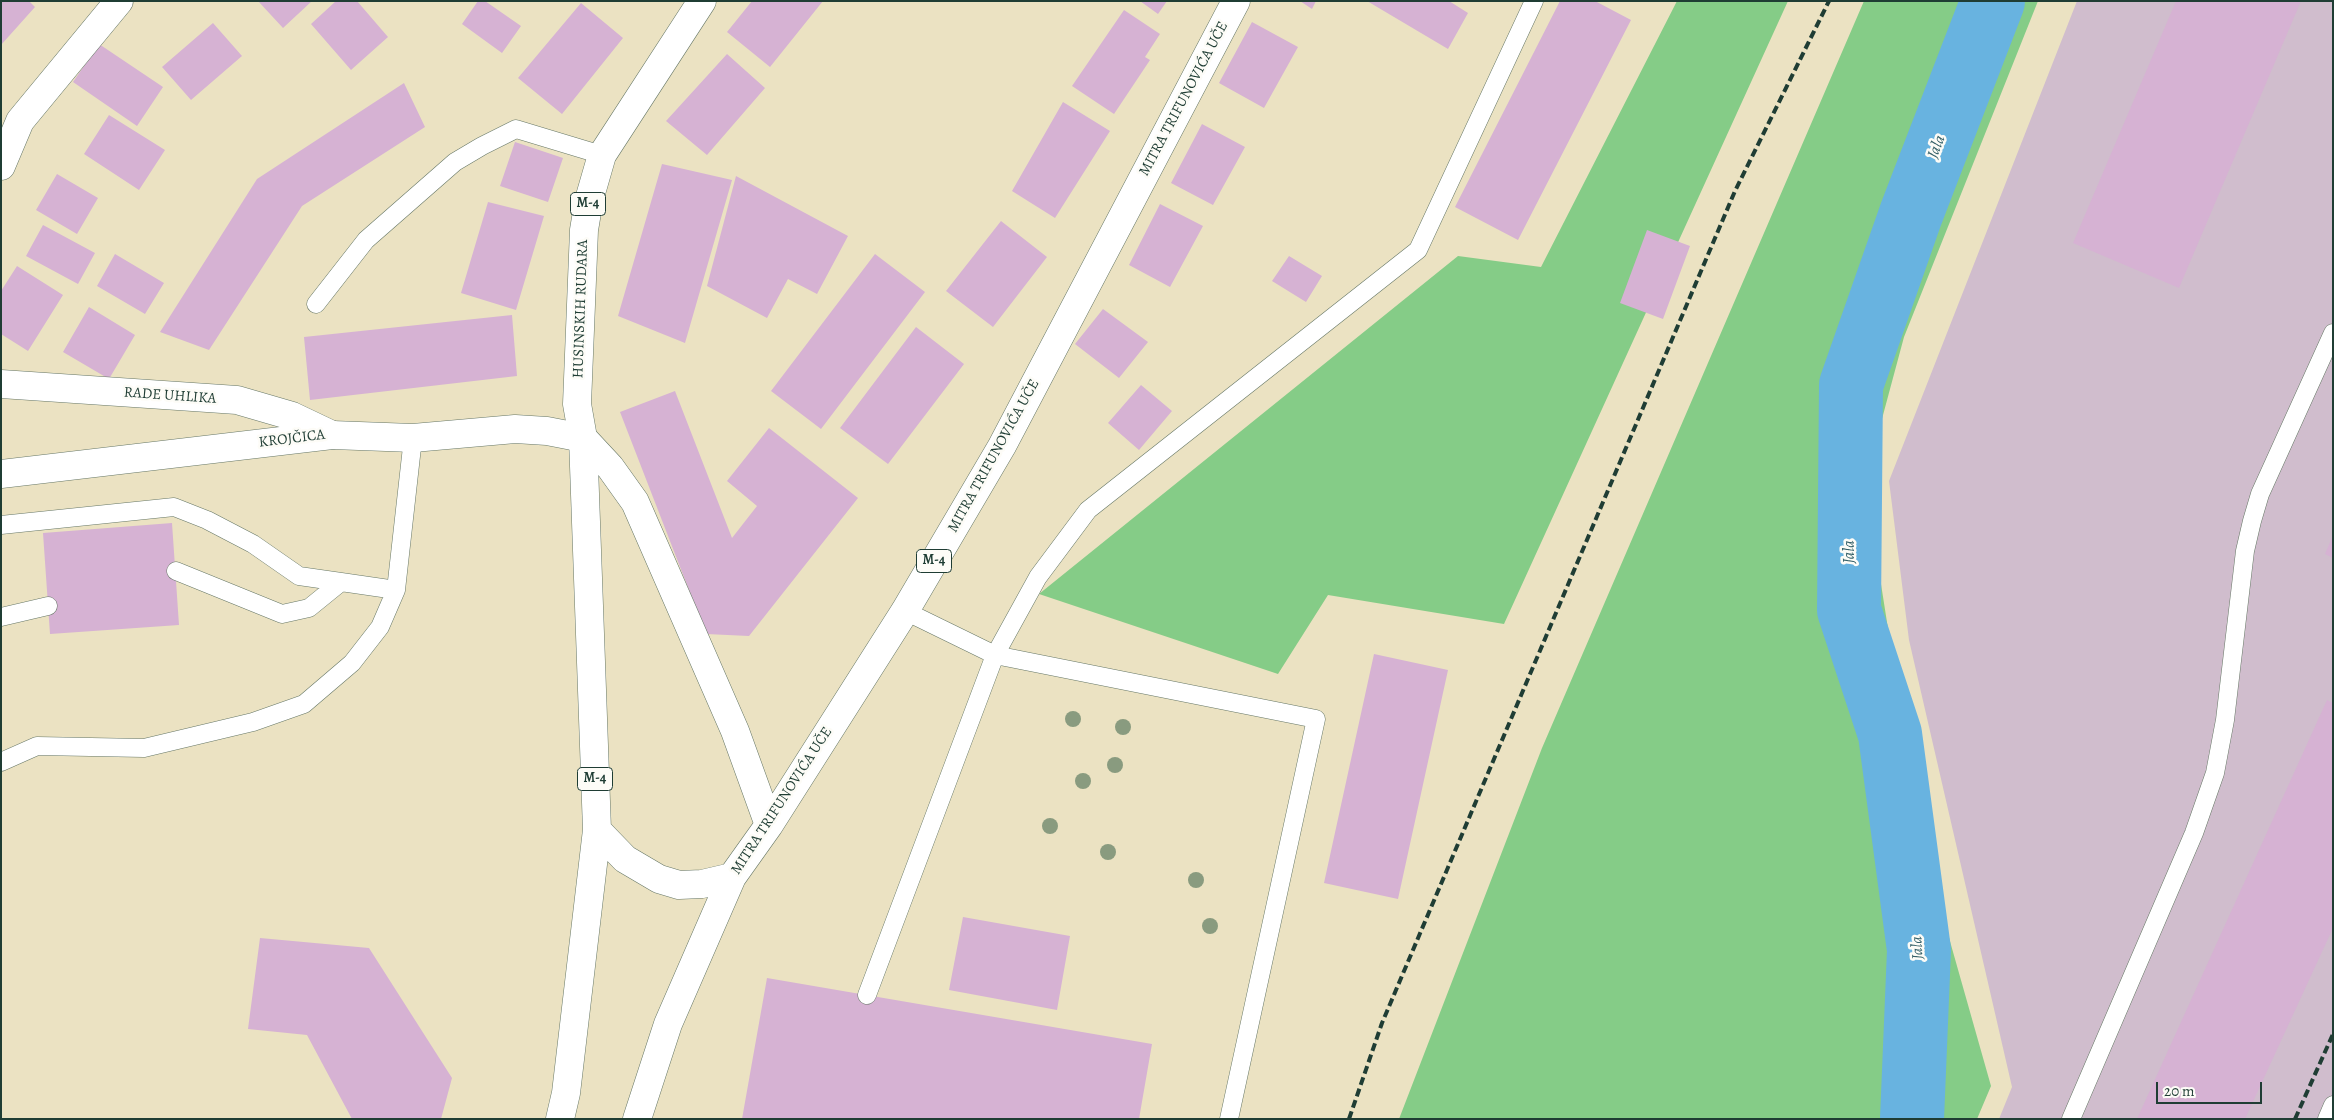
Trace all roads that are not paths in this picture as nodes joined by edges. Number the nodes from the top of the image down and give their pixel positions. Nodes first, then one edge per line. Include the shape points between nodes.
1 (119, 1) edge
2 (702, 1) edge
3 (1236, 1) edge
4 (1534, 1) edge
5 (602, 155) junction
6 (1, 166) edge
7 (316, 304) dead end
8 (2333, 333) edge
9 (1, 384) edge
10 (332, 435) junction
11 (413, 438) junction
12 (583, 438) junction
13 (1, 474) edge
14 (1, 525) edge
15 (176, 571) dead end
16 (341, 582) junction
17 (396, 590) junction
18 (48, 606) dead end
19 (905, 611) junction
20 (1, 617) edge
21 (995, 655) junction
22 (1, 762) edge
23 (768, 825) junction
24 (597, 830) junction
25 (732, 877) junction
26 (866, 995) dead end
27 (2333, 1105) edge
28 (560, 1119) edge
29 (637, 1119) edge
30 (1228, 1119) edge
31 (2071, 1119) edge
32 (2327, 1119) edge

1 - 6 main road via 20,121
2 - 5 main road, HUSINSKIH RUDARA / M-4
3 - 19 main road, MITRA TRIFUNOVIĆA UČE / M-4 via 1002,446
4 - 21 lane via 1418,250 1088,510 1038,577
5 - 7 lane via 516,129 482,146 455,162 366,240
5 - 12 main road, HUSINSKIH RUDARA / M-4 via 584,230 577,404
8 - 31 lane via 2260,494 2252,521 2244,551 2225,720 2215,773 2194,833
9 - 10 main road, RADE UHLIKA via 238,400 292,416
10 - 11 main road, KROJČICA
10 - 13 main road, KROJČICA
11 - 12 main road, KROJČICA via 515,429
11 - 17 lane
12 - 23 main road via 634,502 735,731
12 - 24 main road, M-4
14 - 16 lane via 174,507 253,544 299,576
15 - 16 lane via 282,614 309,608
16 - 17 lane
17 - 22 lane via 380,627 352,663 304,704 252,722 144,748 37,746
18 - 20 lane
19 - 21 lane
19 - 23 main road, MITRA TRIFUNOVIĆA UČE / M-4
21 - 26 lane
21 - 30 lane via 1316,719
23 - 25 main road, MITRA TRIFUNOVIĆA UČE / M-4
24 - 25 main road via 626,858 659,879 679,885
24 - 28 main road, M-4 via 566,1093
25 - 29 main road, MITRA TRIFUNOVIĆA UČE / M-4 via 668,1024
27 - 32 lane

